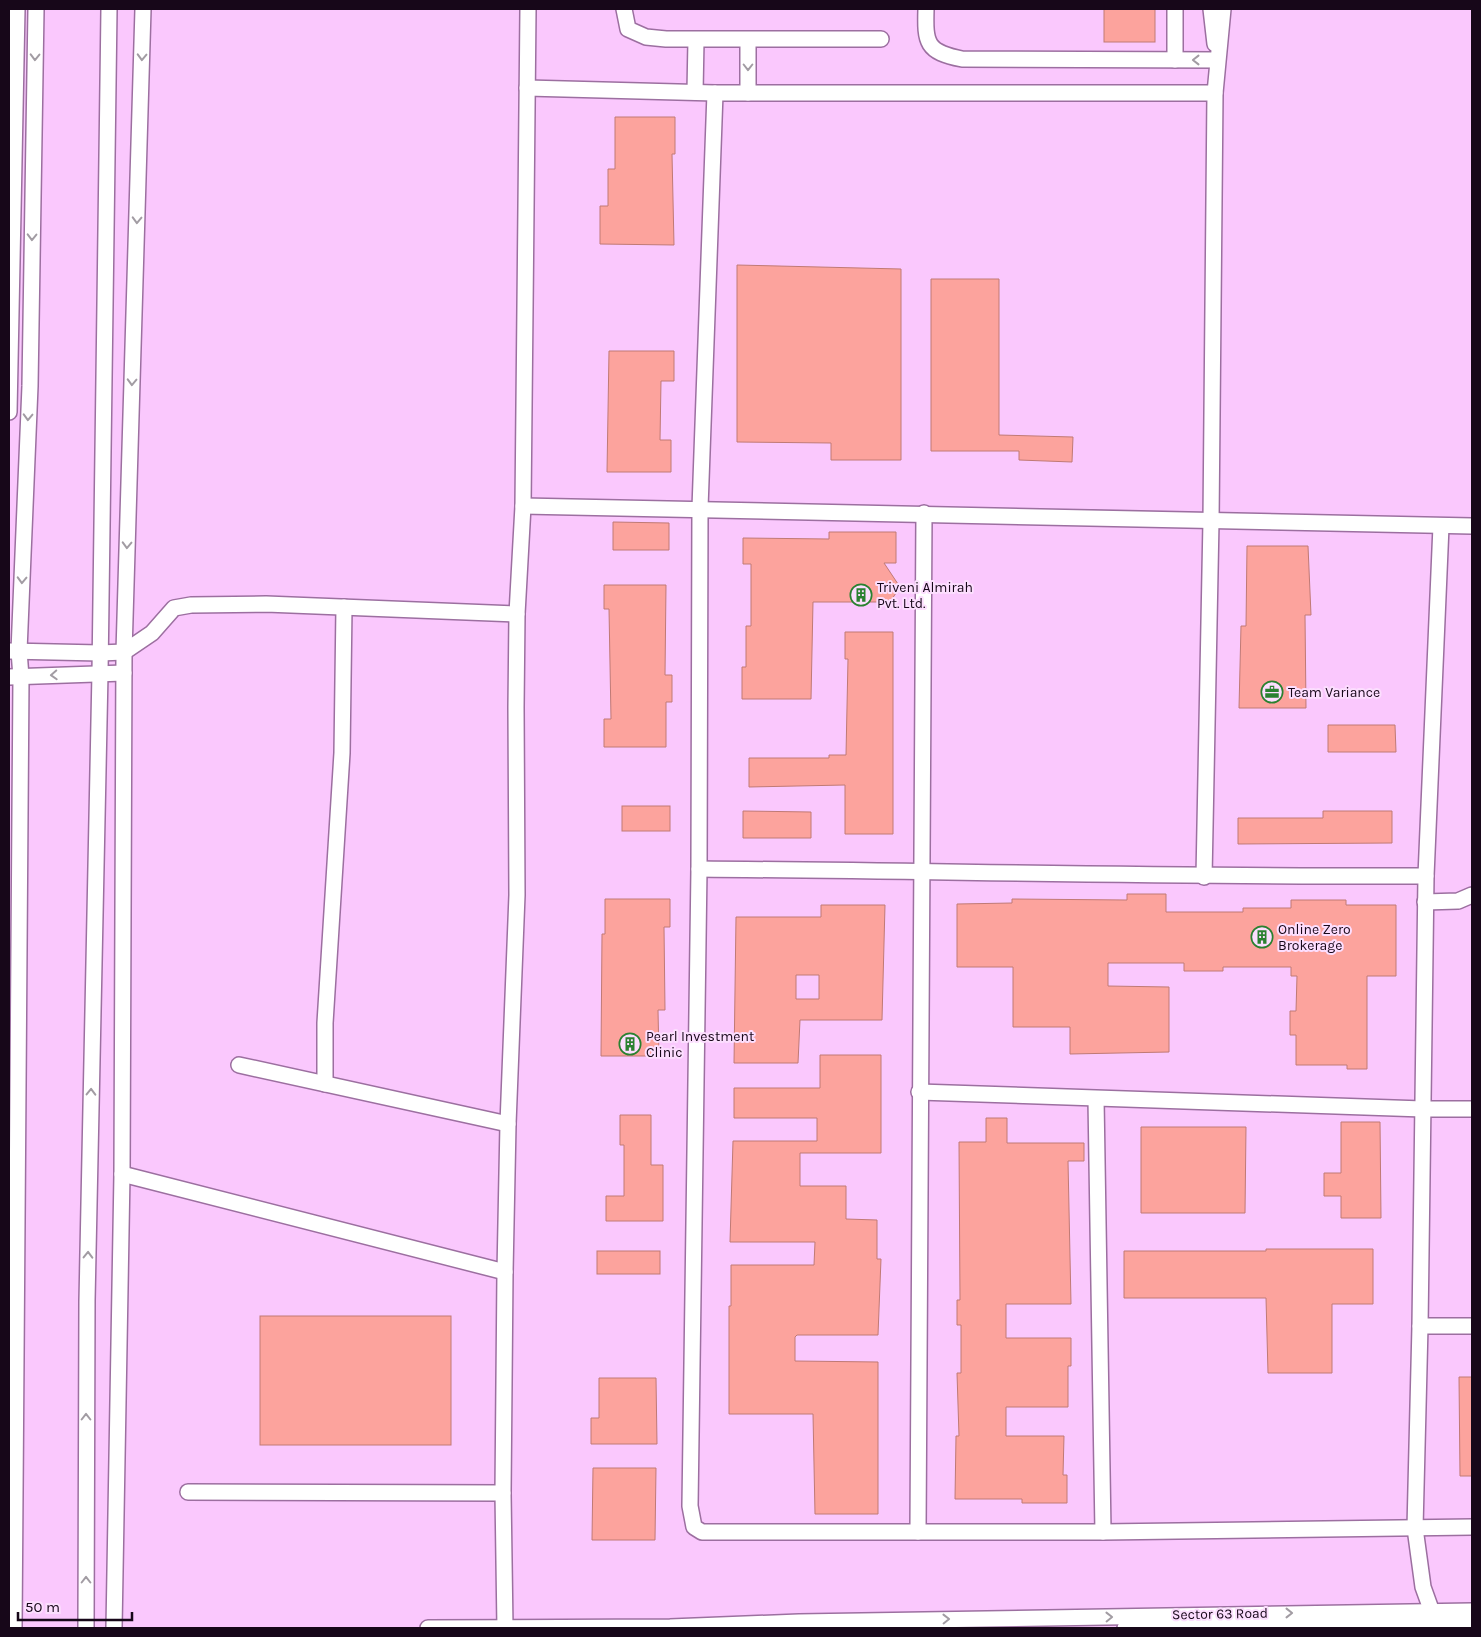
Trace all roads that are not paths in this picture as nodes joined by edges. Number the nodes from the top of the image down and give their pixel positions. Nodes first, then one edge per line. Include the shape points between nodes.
1 (17, 9) edge
2 (36, 9) edge
3 (109, 9) edge
4 (143, 9) edge
5 (528, 9) edge
6 (624, 9) edge
7 (926, 9) edge
8 (1176, 9) edge
9 (1211, 9) edge
10 (1223, 9) edge
11 (881, 39) dead end
12 (696, 40) junction
13 (748, 41) junction
14 (1175, 60) junction
15 (1217, 60) junction
16 (527, 88) junction
17 (695, 92) junction
18 (715, 93) junction
19 (748, 93) junction
20 (1214, 93) junction
21 (11, 213) edge
22 (33, 213) junction
23 (9, 386) edge
24 (30, 386) junction
25 (9, 412) edge
26 (523, 506) junction
27 (700, 508) junction
28 (924, 514) junction
29 (1211, 521) junction
30 (1441, 526) junction
31 (1472, 526) edge
32 (344, 607) junction
33 (517, 614) junction
34 (14, 651) edge
35 (124, 652) junction
36 (100, 653) junction
37 (100, 673) junction
38 (124, 673) junction
39 (15, 677) edge
40 (699, 869) junction
41 (922, 870) junction
42 (1426, 876) junction
43 (1204, 877) junction
44 (1472, 895) edge
45 (1425, 902) junction
46 (239, 1065) dead end
47 (325, 1084) junction
48 (919, 1092) junction
49 (1096, 1099) junction
50 (1423, 1109) junction
51 (1472, 1109) edge
52 (508, 1124) junction
53 (122, 1174) junction
54 (505, 1272) junction
55 (1420, 1326) junction
56 (1472, 1326) edge
57 (188, 1492) dead end
58 (503, 1492) junction
59 (1472, 1527) edge
60 (1415, 1528) junction
61 (918, 1532) junction
62 (1103, 1532) junction
63 (1472, 1611) edge
64 (1432, 1612) junction
65 (1472, 1622) edge
66 (1256, 1625) edge
67 (1444, 1626) edge
68 (505, 1627) edge
69 (14, 1628) edge
70 (86, 1628) edge
71 (114, 1628) edge
72 (428, 1628) edge
73 (1125, 1628) edge
74 (1157, 1628) edge

1 - 21 street
2 -> 22 street
3 - 36 street
4 -> 35 street
5 - 16 street
6 - 12 street via 628,29 636,34
7 - 14 street via 926,37 935,49 953,57
8 - 14 street
9 - 15 street
10 - 15 street
11 - 13 street
12 - 13 street
12 - 17 street
13 -> 19 street
15 -> 14 street
15 - 20 street
16 - 17 street
16 - 26 street
17 - 18 street
18 - 19 street
18 - 27 street
19 - 20 street
20 - 29 street
21 - 22 street
21 - 23 street
22 -> 24 street
23 - 24 street
23 - 25 street
24 -> 34 street
26 - 27 street
26 - 33 street
27 - 28 street
27 - 40 street
28 - 29 street
28 - 41 street
29 - 30 street
29 - 43 street
30 - 31 street
30 - 42 street
32 - 33 street
32 - 35 street via 266,604 177,607 152,633
32 - 47 street via 342,754 325,1023
33 - 52 street via 517,895
34 - 36 street
34 - 39 street
35 - 36 street
35 - 38 street
36 - 37 street
37 - 38 street
37 -> 39 street
70 -> 37 street via 87,1301
38 - 53 street
39 - 69 street
40 - 41 street
40 - 61 street via 692,1521 694,1527 702,1532
41 - 43 street
41 - 48 street
42 - 43 street
42 - 45 street
44 - 45 street via 1458,901
45 - 50 street
46 - 47 street
47 - 52 street
48 - 49 street
48 - 61 street
49 - 50 street
49 - 62 street
50 - 51 street
50 - 55 street
52 - 54 street
53 - 54 street
53 - 71 street
54 - 58 street
55 - 56 street
55 - 60 street
57 - 58 street
58 - 68 street
59 - 60 street
60 - 62 street
60 - 64 street via 1423,1587
61 - 62 street
63 - 64 street, Sector 63 Road
66 -> 64 street, Sector 63 Road
65 - 67 street, Sector 63 Road
66 - 67 street, Sector 63 Road
68 -> 66 street, Sector 63 Road via 670,1627 799,1622
66 - 74 street, Sector 63 Road
68 - 72 street, Sector 63 Road
73 - 74 street, Sector 63 Road

